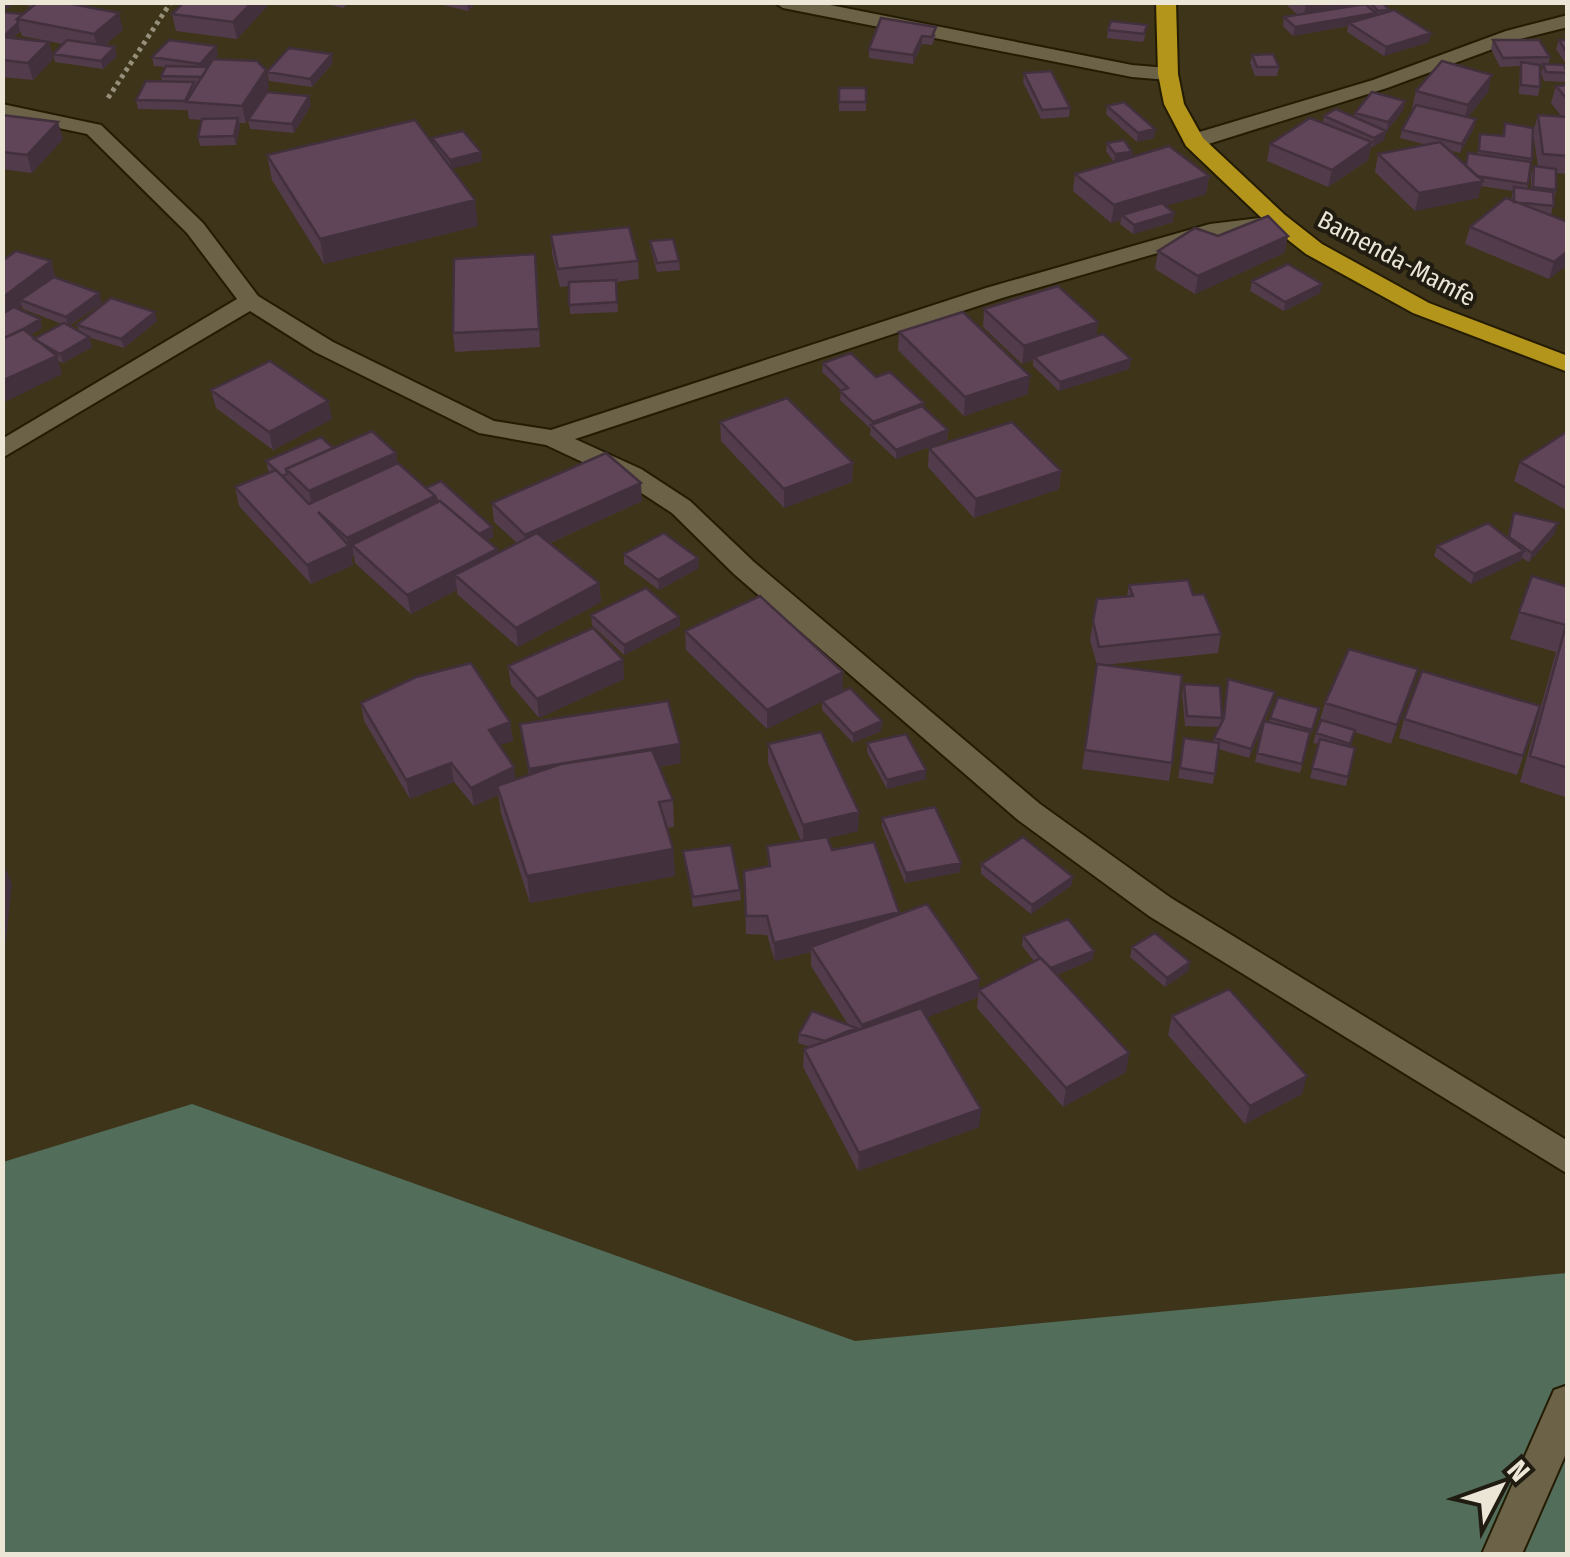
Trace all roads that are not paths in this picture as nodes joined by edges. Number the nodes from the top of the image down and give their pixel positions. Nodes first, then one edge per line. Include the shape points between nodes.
1 (783, 2) edge
2 (1166, 2) edge
3 (1568, 21) edge
4 (1168, 74) junction
5 (2, 110) edge
6 (1194, 141) junction
7 (1278, 220) junction
8 (250, 301) junction
9 (1568, 365) edge
10 (552, 438) junction
11 (2, 450) edge
12 (1568, 1159) edge
13 (1568, 1403) edge
14 (1502, 1554) edge

1 - 4 street
2 - 4 highway, Bamenda-Mamfe
3 - 6 street
4 - 6 highway, Bamenda-Mamfe via 1174,104
5 - 8 street via 94,129 195,228
6 - 7 highway, Bamenda-Mamfe
7 - 9 highway, Bamenda-Mamfe via 1314,249 1421,308
7 - 10 street via 1210,231 1013,287
8 - 10 street via 324,347 488,428
8 - 11 street
10 - 12 street via 632,475 681,507 1028,812 1160,906
13 - 14 street

